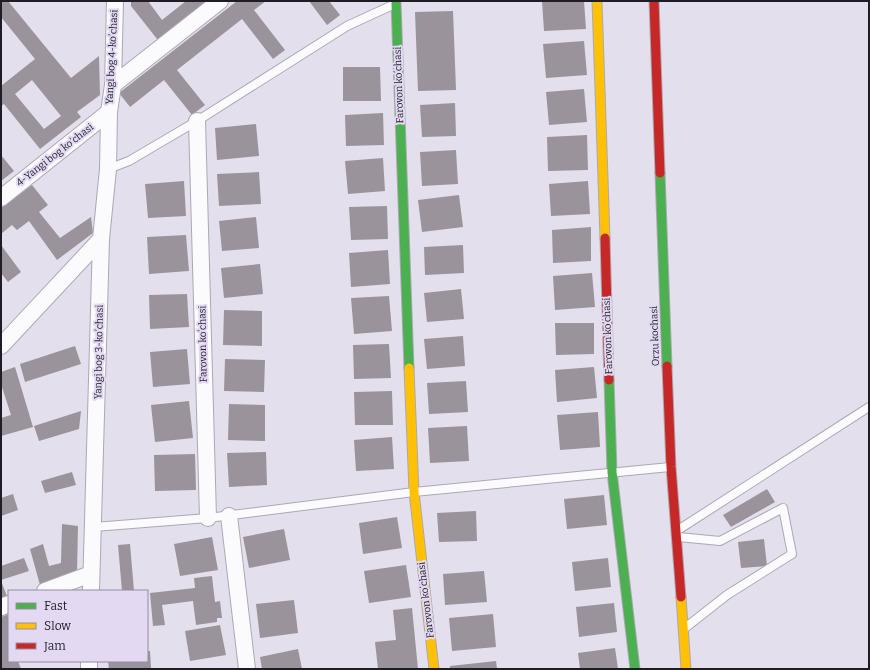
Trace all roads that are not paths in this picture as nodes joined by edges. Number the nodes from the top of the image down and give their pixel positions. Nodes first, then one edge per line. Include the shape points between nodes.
1 (115, 1) edge
2 (220, 1) edge
3 (597, 1) edge
4 (654, 1) edge
5 (397, 2) edge
6 (113, 85) junction
7 (109, 112) junction
8 (197, 121) junction
9 (108, 168) junction
10 (1, 198) edge
11 (101, 239) junction
12 (1, 346) edge
13 (869, 407) edge
14 (670, 467) junction
15 (612, 472) junction
16 (414, 492) junction
17 (230, 516) junction
18 (208, 518) junction
19 (94, 527) junction
20 (676, 534) junction
21 (91, 574) junction
22 (48, 590) edge
23 (91, 590) edge
24 (683, 629) junction
25 (247, 669) edge
26 (434, 669) edge
27 (635, 669) edge
28 (686, 669) edge

1 - 6 street, Yangi bog 4-koʼchasi
2 - 6 street
3 - 15 street, Farovon koʻchasi
4 - 14 street, Orzu kochasi
5 - 8 lane via 347,26
5 - 16 street, Farovon koʻchasi
6 - 7 street, Yangi bog 4-koʼchasi
7 - 9 street, Yangi bog 3-koʼchasi
7 - 10 street, 4-Yangi bog koʼchasi
8 - 9 lane via 129,161
8 - 18 street, Farovon koʻchasi
9 - 11 street, Yangi bog 3-koʼchasi
11 - 12 street
11 - 19 street, Yangi bog 3-koʼchasi
13 - 20 lane
14 - 15 lane
14 - 20 street, Orzu kochasi
15 - 16 lane
15 - 27 street, Farovon koʻchasi
16 - 17 lane
16 - 26 street, Farovon koʻchasi
17 - 18 lane
17 - 25 street
18 - 19 lane
19 - 21 street, Yangi bog 3-koʼchasi
20 - 24 street, Orzu kochasi
20 - 24 lane via 720,540 783,508 792,554 727,595
21 - 22 street
21 - 23 street, Yangi bog 3-koʼchasi
24 - 28 street, Orzu kochasi

